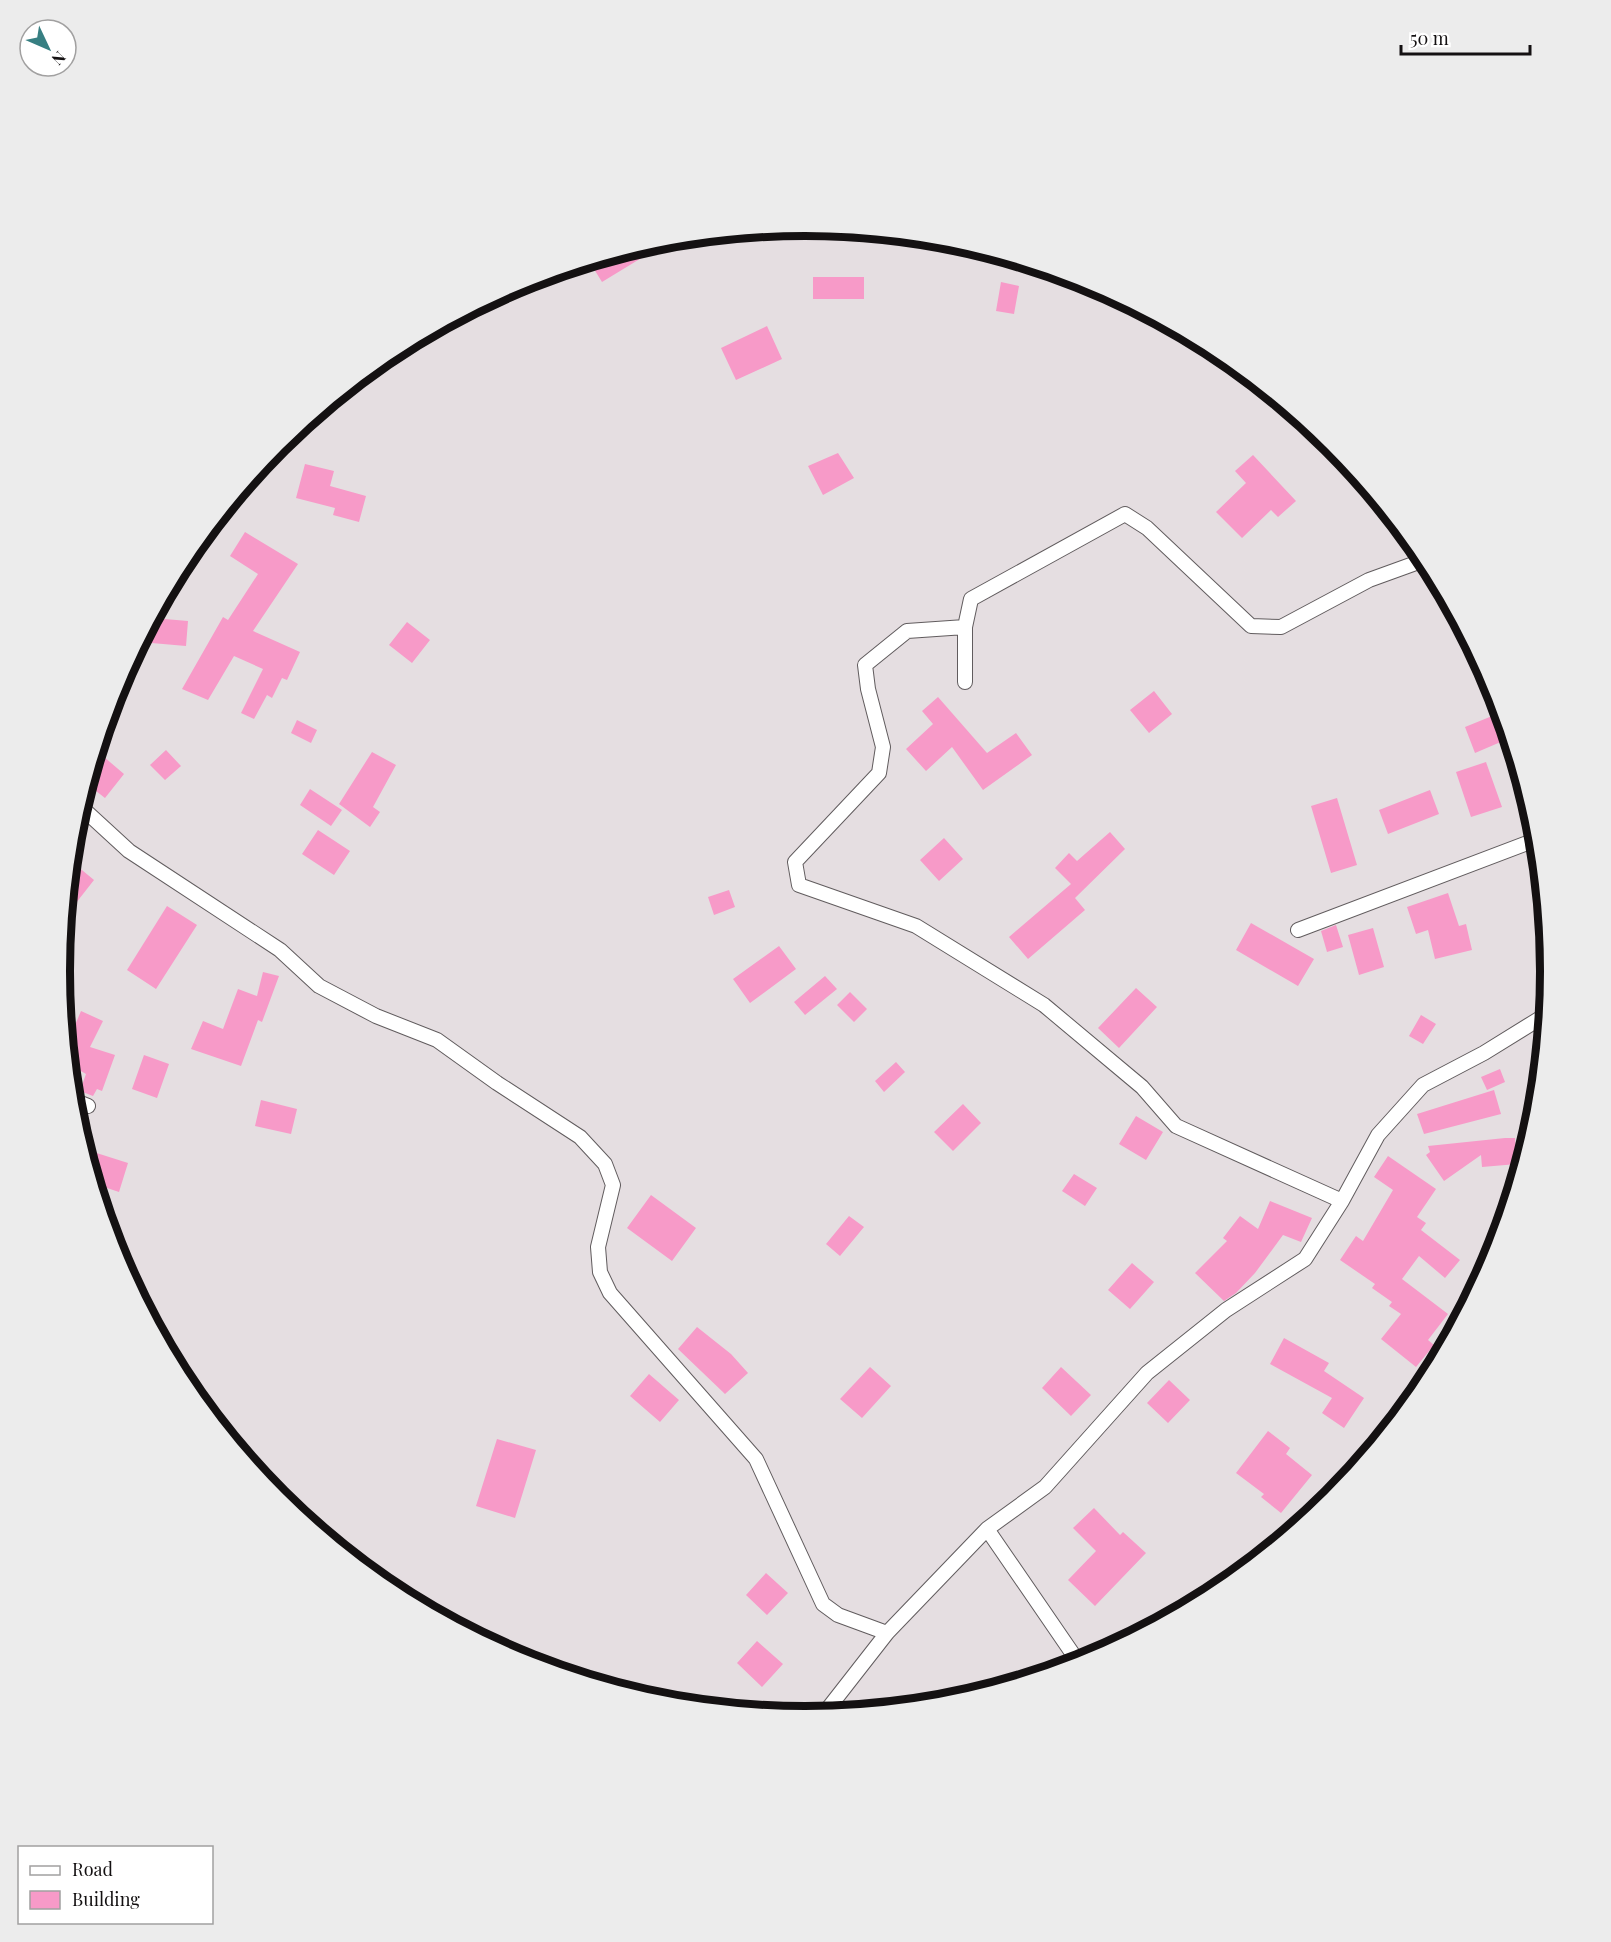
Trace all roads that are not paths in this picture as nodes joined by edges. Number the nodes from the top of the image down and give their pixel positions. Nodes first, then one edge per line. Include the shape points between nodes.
1 (1417, 563) edge
2 (965, 627) junction
3 (964, 682) dead end
4 (88, 814) edge
5 (1528, 843) edge
6 (1298, 930) dead end
7 (1539, 1019) edge
8 (83, 1104) edge
9 (88, 1106) dead end
10 (1342, 1201) junction
11 (987, 1529) junction
12 (887, 1633) junction
13 (1074, 1655) edge
14 (831, 1705) edge

1 - 2 street via 1369,580 1281,627 1251,626 1147,528 1125,514 971,599
2 - 3 street
2 - 10 street via 907,631 866,665 883,747 879,773 795,862 799,885 916,926 1044,1005 1142,1087 1176,1126
4 - 12 street via 129,851 280,950 319,986 376,1016 437,1040 580,1137 605,1164 613,1185 598,1247 600,1272 610,1293 756,1459 823,1604 838,1615
5 - 6 street
7 - 10 street via 1423,1084 1378,1135
8 - 9 street
10 - 11 street via 1305,1259 1226,1310 1147,1373 1045,1487
11 - 12 street
11 - 13 street
12 - 14 street

